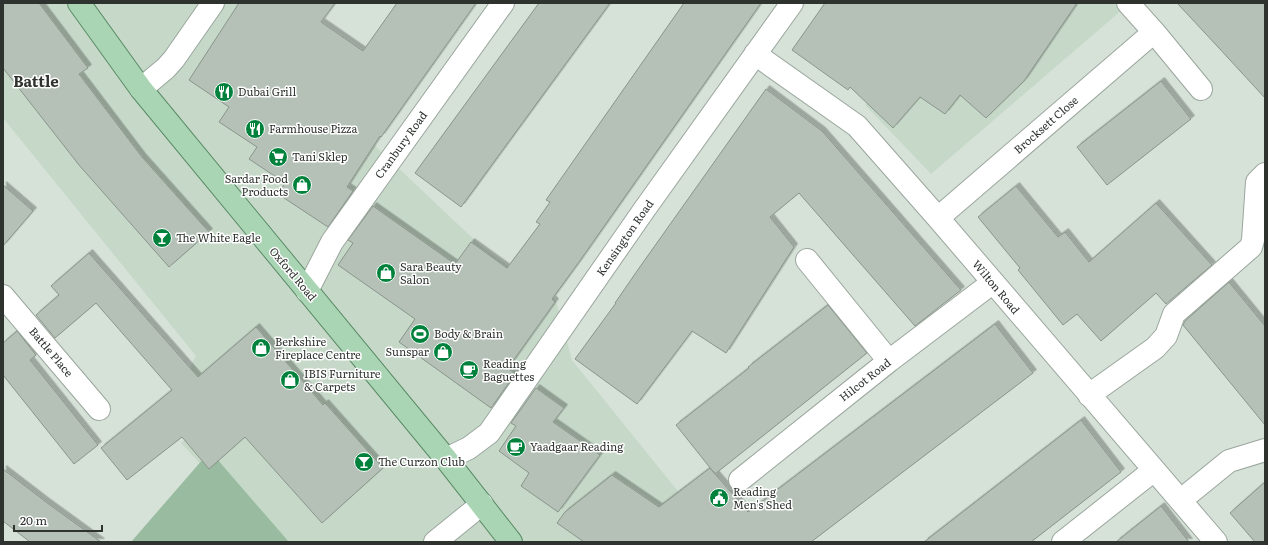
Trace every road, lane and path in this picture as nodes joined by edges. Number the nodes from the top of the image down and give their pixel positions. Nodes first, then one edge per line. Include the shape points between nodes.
1 (79, 3) edge
2 (213, 3) edge
3 (503, 3) edge
4 (792, 3) edge
5 (1128, 3) edge
6 (1154, 32) junction
7 (755, 54) junction
8 (141, 89) junction
9 (1201, 89) dead end
10 (1265, 174) edge
11 (938, 218) junction
12 (807, 260) dead end
13 (992, 283) junction
14 (307, 291) junction
15 (3, 296) edge
16 (889, 361) junction
17 (1089, 395) junction
18 (98, 409) dead end
19 (1265, 450) edge
20 (446, 458) junction
21 (1154, 470) junction
22 (740, 480) dead end
23 (1180, 500) junction
24 (482, 504) junction
25 (435, 542) edge
26 (511, 542) edge
27 (1063, 542) edge
28 (1216, 542) edge

1 - 8 main road, Oxford Road
2 - 8 street via 174,59
3 - 14 street, Cranbury Road via 332,242
4 - 7 street, Kensington Road
5 - 6 street
6 - 9 street
6 - 11 street, Brocksett Close
7 - 11 street, Wilton Road via 856,126
7 - 20 street, Kensington Road via 489,433 469,448
8 - 14 main road, Oxford Road
10 - 17 street via 1257,182 1251,247 1174,314 1166,336 1155,348
11 - 13 street, Wilton Road
12 - 16 street
13 - 16 street, Hilcot Road
13 - 17 street, Wilton Road
14 - 20 main road, Oxford Road
15 - 18 street, Battle Place
16 - 22 street, Hilcot Road
17 - 21 street, Wilton Road
19 - 23 street via 1229,461
20 - 24 main road, Oxford Road
21 - 23 street, Wilton Road
21 - 27 street
23 - 28 street, Wilton Road
24 - 25 street
24 - 26 main road, Oxford Road

